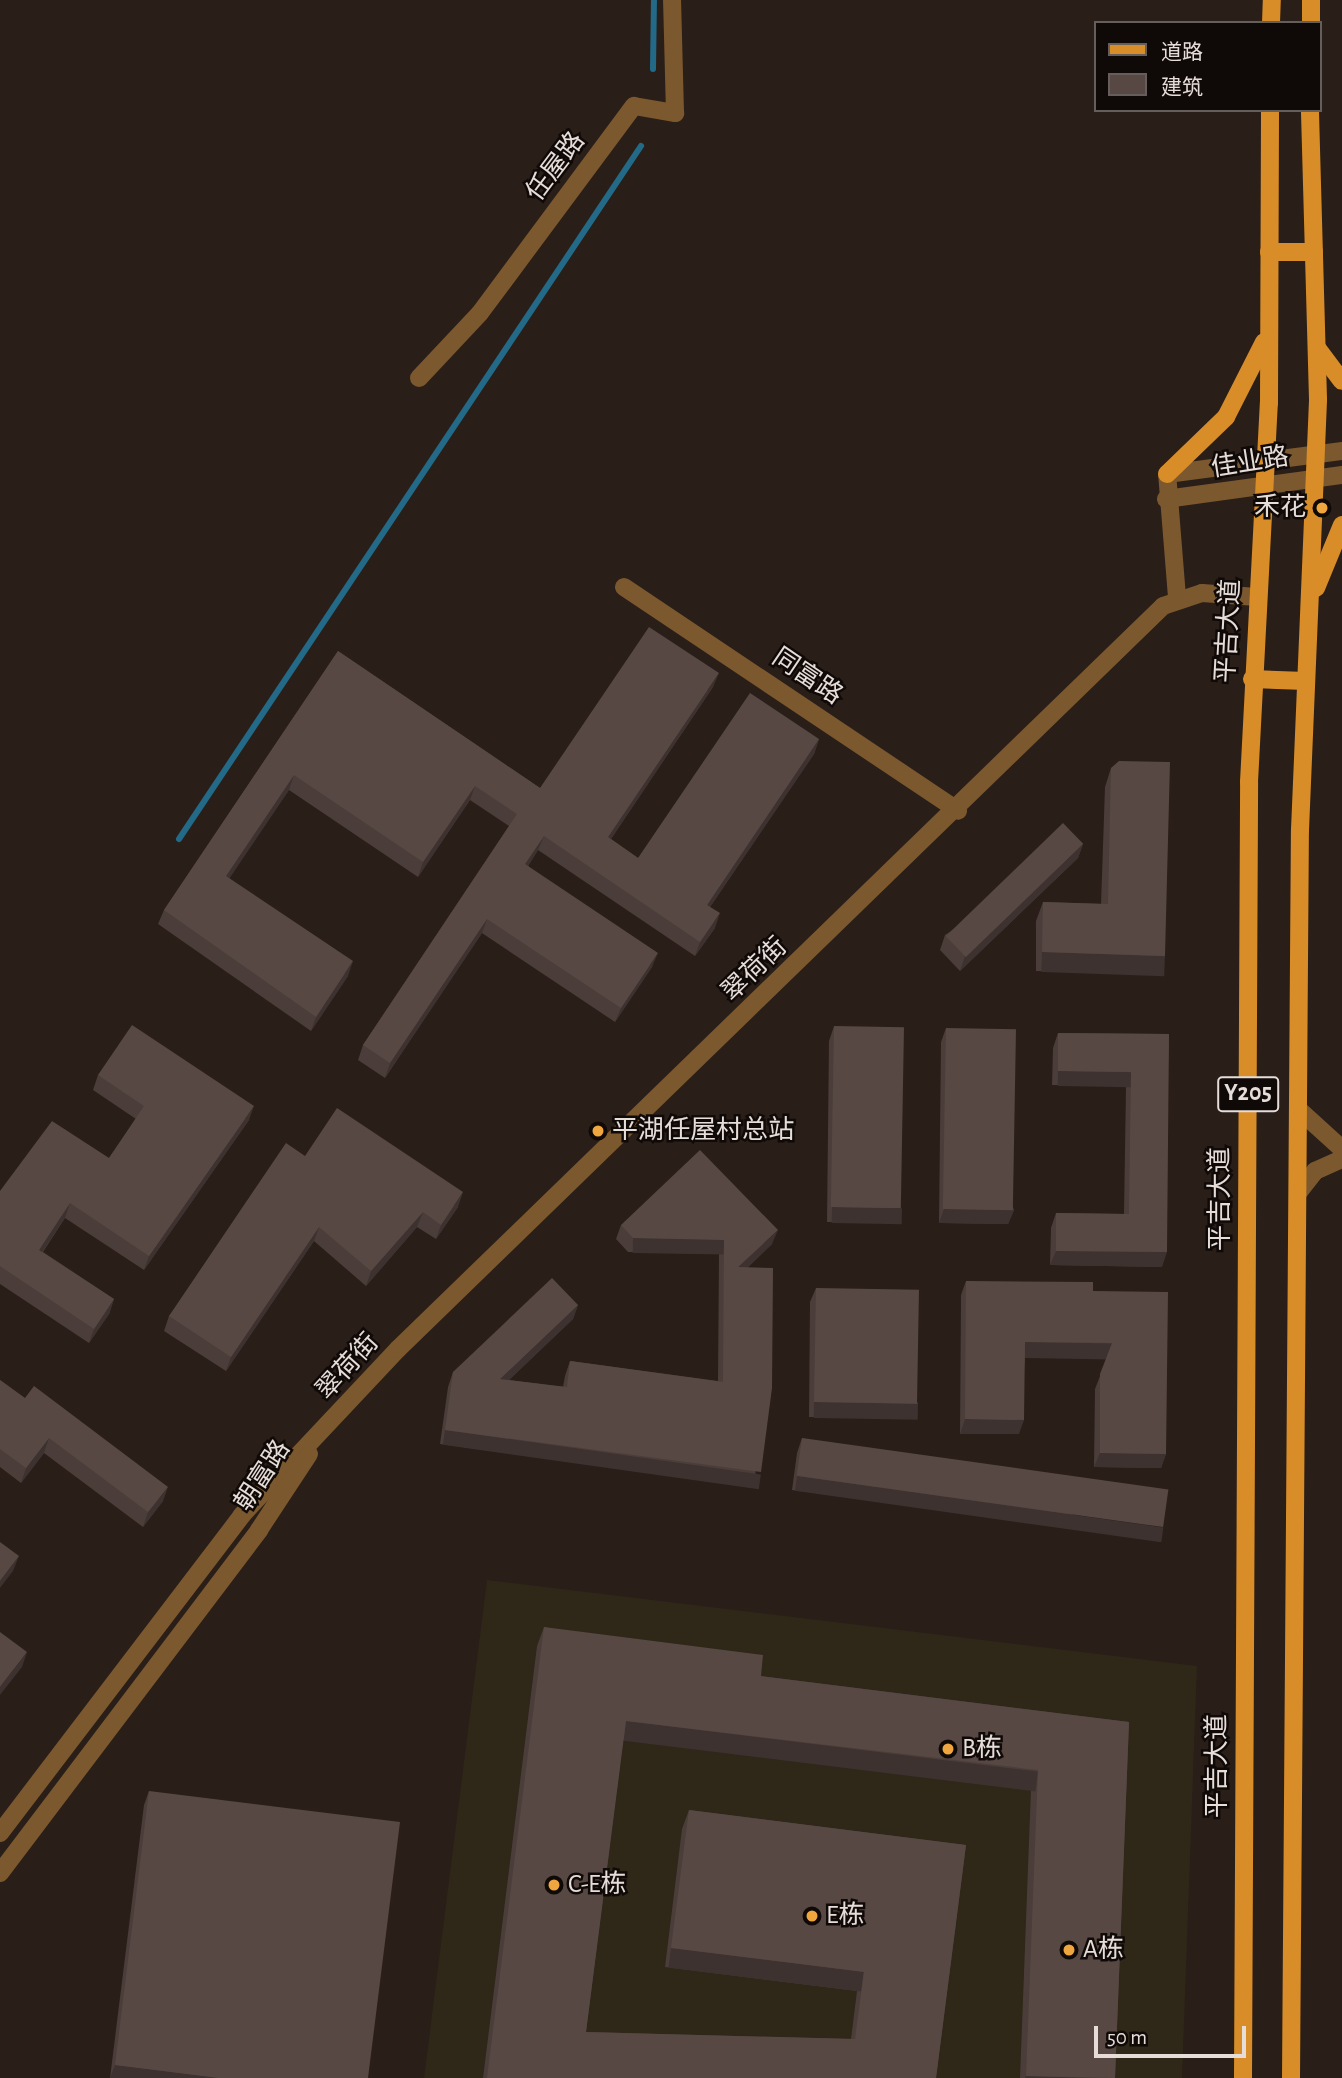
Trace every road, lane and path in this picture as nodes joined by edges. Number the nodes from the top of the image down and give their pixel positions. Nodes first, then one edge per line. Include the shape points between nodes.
1 (672, 0) edge
2 (1272, 0) edge
3 (1311, 0) edge
4 (1271, 21) edge
5 (1311, 21) edge
6 (1270, 112) edge
7 (1310, 112) edge
8 (1269, 252) junction
9 (1314, 252) junction
10 (1269, 322) junction
11 (1316, 345) junction
12 (419, 378) dead end
13 (1342, 381) edge
14 (1342, 451) edge
15 (1315, 456) junction
16 (1265, 463) junction
17 (1167, 474) junction
18 (1342, 475) edge
19 (1314, 479) junction
20 (1264, 488) junction
21 (1166, 499) junction
22 (1342, 525) edge
23 (624, 587) dead end
24 (1177, 597) junction
25 (1257, 597) junction
26 (1308, 618) junction
27 (1252, 679) junction
28 (1306, 681) junction
29 (958, 811) junction
30 (1298, 1109) junction
31 (1342, 1149) edge
32 (1342, 1159) edge
33 (1298, 1193) junction
34 (316, 1442) junction
35 (0, 1833) edge
36 (0, 1872) edge
37 (1243, 2078) edge
38 (1291, 2078) edge

1 - 12 street, 任屋路 via 675,113 634,106 480,313
2 - 4 main road
3 - 5 main road
6 - 8 main road, 平吉大道 / Y205
7 - 9 main road, Y205
8 - 9 main road
8 - 10 main road, 平吉大道 / Y205
9 - 11 main road, Y205
10 - 16 main road, 平吉大道 / Y205
10 - 17 main road via 1241,396
11 - 13 main road
11 - 15 main road, Y205
14 - 15 street, 佳业路
15 - 16 street, 佳业路
15 - 19 main road, Y205
16 - 17 street, 佳业路
16 - 20 main road, 平吉大道 / Y205
17 - 21 street
18 - 19 street, 佳业路
19 - 20 street, 佳业路
19 - 26 main road, Y205
20 - 21 street, 佳业路
20 - 25 main road, 平吉大道 / Y205
21 - 24 street
22 - 26 main road
23 - 29 street, 同富路
24 - 25 street
24 - 29 street, 翠荷街
25 - 27 main road, 平吉大道 / Y205
26 - 28 main road, Y205
27 - 28 main road
27 - 37 main road, 平吉大道 / Y205
28 - 30 main road, Y205
29 - 34 street, 翠荷街 via 398,1349
30 - 31 street
30 - 33 main road, Y205
32 - 33 street via 1315,1171
33 - 38 main road, Y205
34 - 35 street, 朝富路 via 242,1515
34 - 36 street, 朝富路 via 259,1530

